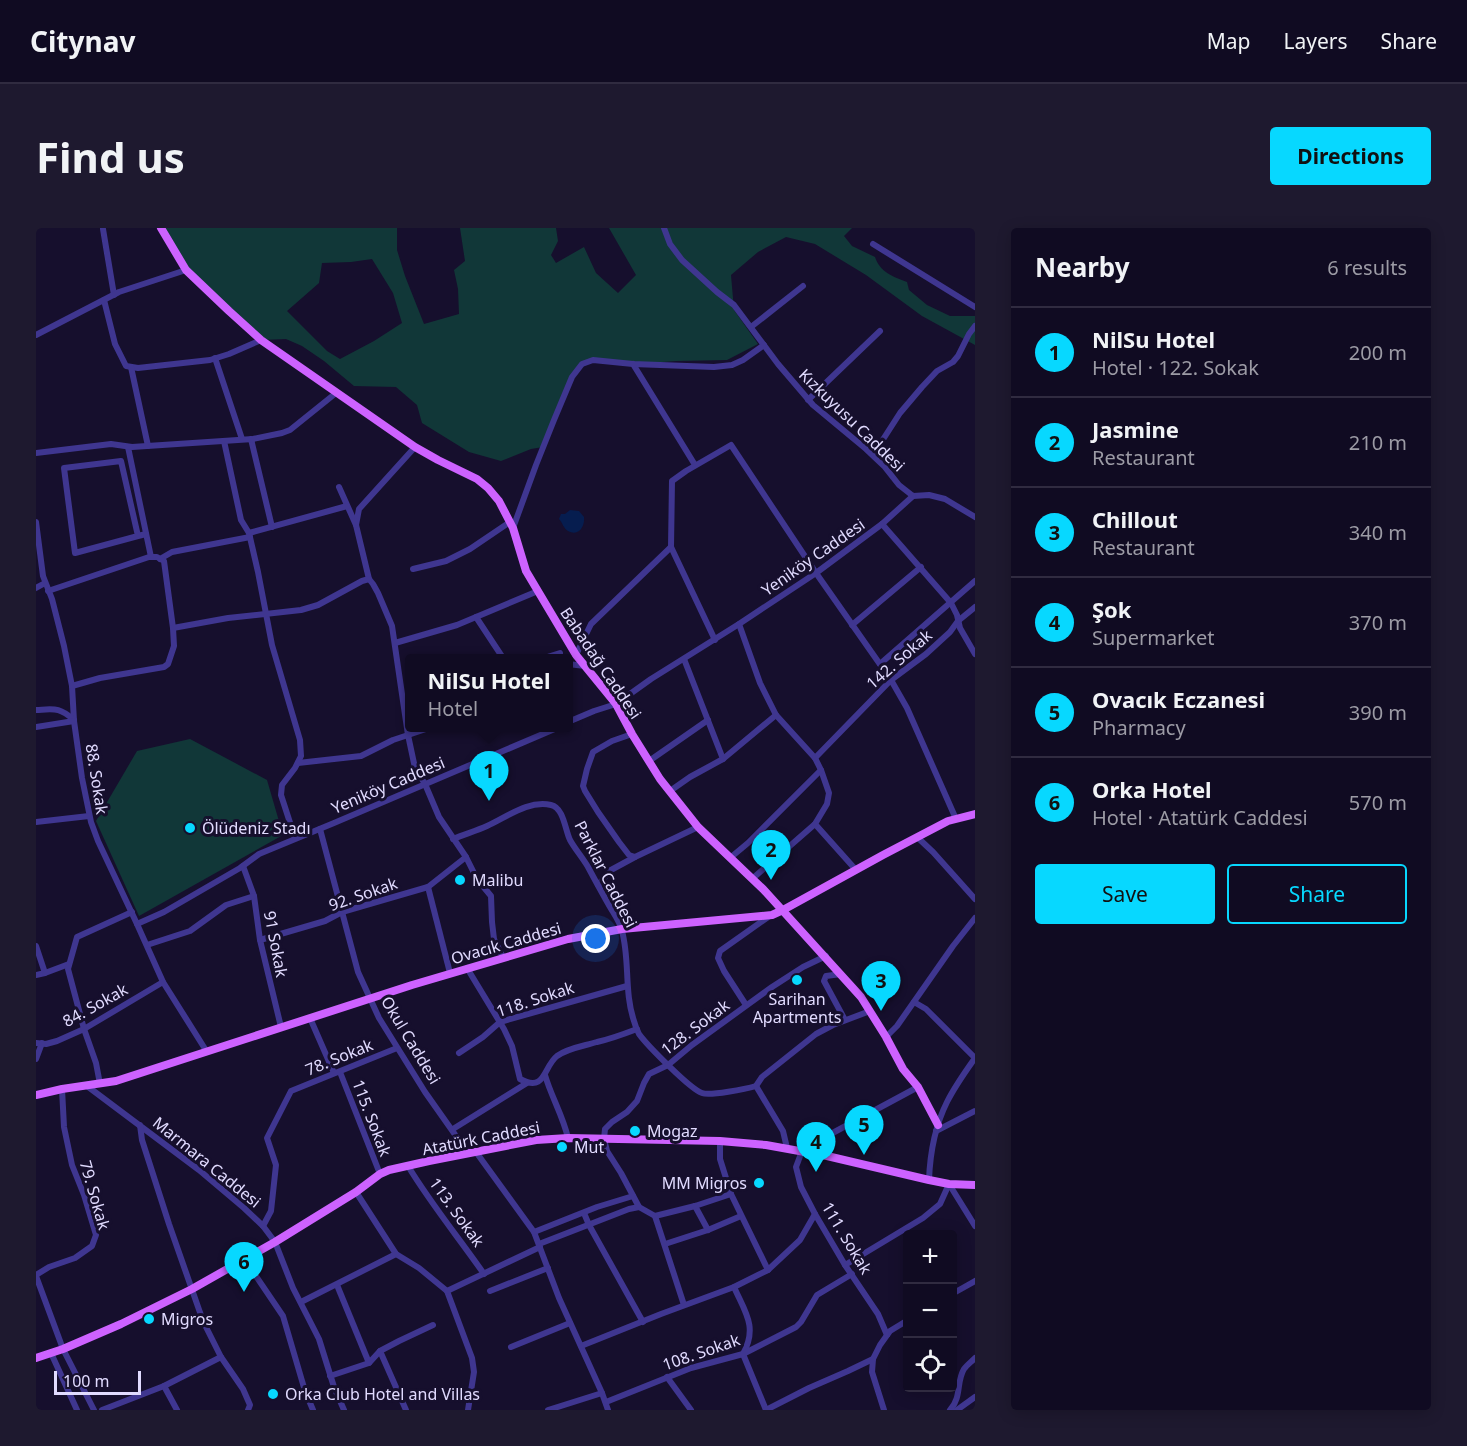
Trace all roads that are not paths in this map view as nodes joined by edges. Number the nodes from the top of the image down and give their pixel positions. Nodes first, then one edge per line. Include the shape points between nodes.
1 (161, 228) edge
2 (664, 228) edge
3 (104, 229) edge
4 (873, 244) dead end
5 (186, 270) junction
6 (803, 286) dead end
7 (114, 295) junction
8 (104, 300) junction
9 (975, 307) edge
10 (975, 326) edge
11 (751, 327) junction
12 (880, 332) dead end
13 (36, 335) edge
14 (261, 340) junction
15 (764, 345) junction
16 (215, 358) junction
17 (633, 364) junction
18 (131, 367) junction
19 (336, 393) junction
20 (808, 400) junction
21 (250, 439) junction
22 (242, 440) junction
23 (224, 441) junction
24 (148, 446) junction
25 (128, 447) junction
26 (415, 447) junction
27 (36, 453) edge
28 (873, 455) junction
29 (695, 465) junction
30 (339, 487) dead end
31 (913, 496) junction
32 (348, 506) junction
33 (974, 513) edge
34 (36, 522) edge
35 (882, 524) junction
36 (356, 525) junction
37 (512, 525) junction
38 (272, 527) junction
39 (146, 534) junction
40 (250, 535) junction
41 (138, 536) junction
42 (671, 547) junction
43 (151, 557) junction
44 (160, 559) junction
45 (921, 567) junction
46 (413, 569) dead end
47 (816, 573) junction
48 (369, 579) junction
49 (975, 580) edge
50 (45, 583) junction
51 (36, 588) edge
52 (48, 591) junction
53 (538, 591) junction
54 (951, 603) junction
55 (975, 607) edge
56 (265, 614) junction
57 (476, 617) junction
58 (958, 621) junction
59 (739, 624) junction
60 (852, 625) junction
61 (173, 628) junction
62 (715, 640) junction
63 (395, 643) junction
64 (560, 653) dead end
65 (500, 654) edge
66 (557, 654) edge
67 (975, 654) edge
68 (576, 655) junction
69 (684, 659) junction
70 (880, 664) junction
71 (573, 665) edge
72 (585, 666) junction
73 (891, 680) junction
74 (72, 686) junction
75 (616, 704) junction
76 (36, 710) edge
77 (405, 714) edge
78 (776, 715) junction
79 (573, 720) edge
80 (708, 720) junction
81 (74, 721) junction
82 (36, 727) edge
83 (408, 732) edge
84 (417, 732) edge
85 (547, 732) edge
86 (632, 734) junction
87 (408, 735) junction
88 (815, 758) junction
89 (723, 759) junction
90 (649, 761) junction
91 (298, 763) junction
92 (820, 770) junction
93 (425, 784) junction
94 (669, 790) junction
95 (975, 814) edge
96 (89, 816) junction
97 (956, 819) junction
98 (36, 822) edge
99 (814, 824) junction
100 (698, 827) junction
101 (320, 829) junction
102 (917, 837) junction
103 (295, 838) junction
104 (453, 839) junction
105 (635, 856) junction
106 (466, 857) junction
107 (730, 858) junction
108 (243, 866) junction
109 (855, 870) junction
110 (752, 879) junction
111 (598, 885) junction
112 (428, 887) junction
113 (254, 896) junction
114 (975, 899) edge
115 (783, 910) junction
116 (132, 912) junction
117 (342, 912) junction
118 (772, 915) junction
119 (975, 918) edge
120 (137, 924) junction
121 (622, 929) junction
122 (260, 940) junction
123 (147, 945) junction
124 (36, 946) edge
125 (826, 956) junction
126 (503, 957) junction
127 (69, 964) junction
128 (466, 968) junction
129 (45, 973) junction
130 (450, 973) junction
131 (842, 974) junction
132 (36, 975) edge
133 (163, 982) junction
134 (627, 986) junction
135 (370, 998) junction
136 (914, 1002) junction
137 (746, 1005) junction
138 (870, 1011) junction
139 (310, 1018) junction
140 (845, 1020) junction
141 (500, 1022) junction
142 (281, 1028) junction
143 (84, 1029) junction
144 (637, 1029) junction
145 (886, 1037) junction
146 (39, 1043) edge
147 (397, 1048) junction
148 (207, 1052) junction
149 (459, 1053) dead end
150 (975, 1058) edge
151 (36, 1059) edge
152 (668, 1065) junction
153 (337, 1073) junction
154 (545, 1075) junction
155 (527, 1083) junction
156 (100, 1084) junction
157 (87, 1086) junction
158 (756, 1086) junction
159 (918, 1087) junction
160 (62, 1089) junction
161 (36, 1094) edge
162 (975, 1112) edge
163 (140, 1125) junction
164 (937, 1128) junction
165 (453, 1129) junction
166 (568, 1138) junction
167 (604, 1138) junction
168 (720, 1141) junction
169 (787, 1148) junction
170 (802, 1151) junction
171 (472, 1152) junction
172 (408, 1166) junction
173 (380, 1174) junction
174 (929, 1180) junction
175 (949, 1184) junction
176 (975, 1185) edge
177 (356, 1192) junction
178 (731, 1194) junction
179 (633, 1196) junction
180 (695, 1206) junction
181 (639, 1207) junction
182 (584, 1213) junction
183 (815, 1214) junction
184 (655, 1216) junction
185 (741, 1216) junction
186 (589, 1225) junction
187 (263, 1226) junction
188 (975, 1226) edge
189 (708, 1230) junction
190 (534, 1232) junction
191 (275, 1242) junction
192 (664, 1244) junction
193 (540, 1246) junction
194 (396, 1254) junction
195 (245, 1260) junction
196 (846, 1265) junction
197 (548, 1268) junction
198 (768, 1270) junction
199 (484, 1274) junction
200 (852, 1274) junction
201 (36, 1275) edge
202 (975, 1281) edge
203 (338, 1285) junction
204 (734, 1287) junction
205 (192, 1290) junction
206 (447, 1291) junction
207 (490, 1291) dead end
208 (957, 1291) edge
209 (301, 1302) junction
210 (684, 1305) junction
211 (643, 1322) junction
212 (570, 1323) junction
213 (903, 1323) edge
214 (434, 1325) dead end
215 (887, 1335) junction
216 (581, 1346) junction
217 (510, 1347) dead end
218 (63, 1349) junction
219 (380, 1351) junction
220 (51, 1353) junction
221 (743, 1353) junction
222 (221, 1357) junction
223 (36, 1358) edge
224 (975, 1358) edge
225 (873, 1359) junction
226 (369, 1363) junction
227 (330, 1376) junction
228 (667, 1377) junction
229 (164, 1386) junction
230 (602, 1393) junction
231 (975, 1397) edge
232 (606, 1402) junction
233 (769, 1409) edge
234 (77, 1410) edge
235 (94, 1410) edge
236 (102, 1410) edge
237 (177, 1410) edge
238 (248, 1410) edge
239 (313, 1410) edge
240 (344, 1410) edge
241 (406, 1410) edge
242 (468, 1410) edge
243 (548, 1410) edge
244 (608, 1410) edge
245 (691, 1410) edge
246 (884, 1410) edge
247 (950, 1410) edge
248 (957, 1410) edge

1 - 5 main road, Babadağ Caddesi
2 - 11 street, Kızkuyusu Caddesi via 682,260 734,305
3 - 7 street
4 - 9 street
5 - 7 street
5 - 14 main road, Babadağ Caddesi
6 - 11 street
7 - 8 street
8 - 13 street
8 - 18 street via 115,344 126,366
10 - 28 street via 958,356 922,387
11 - 15 street, Kızkuyusu Caddesi
12 - 20 street
14 - 16 street
14 - 19 main road, Babadağ Caddesi
15 - 17 street via 732,365
15 - 20 street, Kızkuyusu Caddesi
16 - 18 street
16 - 22 street
17 - 29 street
17 - 37 street via 592,360 582,364 572,377
18 - 24 street
19 - 21 street via 290,430
19 - 26 main road, Babadağ Caddesi
20 - 28 street, Kızkuyusu Caddesi
21 - 22 street
21 - 38 street
22 - 23 street
23 - 24 street
23 - 40 street via 241,520
24 - 25 street
25 - 27 street via 111,444
25 - 39 street
26 - 36 street via 359,509
26 - 37 main road, Babadağ Caddesi via 477,479 499,501
28 - 31 street, Kızkuyusu Caddesi
29 - 42 street via 672,481
29 - 47 street via 731,445
30 - 32 street
31 - 33 street via 945,499
31 - 35 street, Yeniköy Caddesi
32 - 36 street
32 - 38 street
34 - 50 street, 88. Sokak
35 - 45 street
35 - 47 street, Yeniköy Caddesi
36 - 48 street
37 - 46 street via 446,561
37 - 53 main road, Babadağ Caddesi via 525,571
38 - 40 street
39 - 41 street
39 - 43 street
40 - 44 street via 171,552
40 - 56 street
41 - 41 street via 75,553 64,468 121,461
42 - 62 street
42 - 68 street via 591,624
43 - 44 street
43 - 52 street
44 - 61 street via 164,561
45 - 54 street
45 - 60 street
47 - 59 street, Yeniköy Caddesi
47 - 60 street
48 - 56 street via 318,605
48 - 63 street via 387,613
49 - 54 street
50 - 51 street
50 - 52 street, 88. Sokak
52 - 74 street, 88. Sokak
53 - 57 street
53 - 68 main road, Babadağ Caddesi
54 - 58 street
54 - 70 street
55 - 58 street, 142. Sokak
56 - 61 street
56 - 91 street via 300,740
57 - 63 street
57 - 65 street
58 - 67 street
58 - 73 street, 142. Sokak via 926,654
59 - 62 street, Yeniköy Caddesi
59 - 78 street
60 - 70 street
61 - 74 street via 174,646 164,667
62 - 69 street, Yeniköy Caddesi
63 - 77 street
64 - 66 street
68 - 72 main road, Babadağ Caddesi
69 - 75 street, Yeniköy Caddesi
69 - 80 street
70 - 73 street
71 - 72 street
72 - 75 main road, Babadağ Caddesi
73 - 88 street, 142. Sokak
73 - 97 street
74 - 81 street, 88. Sokak
75 - 79 street, Yeniköy Caddesi
75 - 86 main road, Babadağ Caddesi
76 - 81 street via 64,711
78 - 88 street
78 - 89 street
80 - 89 street
80 - 90 street
81 - 82 street
81 - 96 street, 88. Sokak
83 - 87 street
84 - 87 street
85 - 93 street, Yeniköy Caddesi
86 - 90 main road, Babadağ Caddesi
86 - 105 street via 593,752 583,786 629,855
87 - 91 street via 361,756
87 - 93 street via 415,768
88 - 92 street
89 - 94 street
90 - 94 main road, Babadağ Caddesi
91 - 103 street via 282,784 280,795
92 - 99 street via 829,794
92 - 107 street
93 - 101 street, Yeniköy Caddesi
93 - 104 street
94 - 100 main road, Babadağ Caddesi
95 - 97 main road, Ovacık Caddesi
96 - 98 street
96 - 116 street, 88. Sokak
97 - 102 main road, Ovacık Caddesi
99 - 109 street
99 - 110 street
100 - 105 street
100 - 107 main road, Babadağ Caddesi
101 - 103 street, Yeniköy Caddesi
101 - 117 street, Okul Caddesi
102 - 109 main road, Ovacık Caddesi
102 - 114 street
103 - 108 street, Yeniköy Caddesi
104 - 106 street
104 - 111 street, Parklar Caddesi via 522,808 554,806
105 - 111 street via 611,870
106 - 112 street, 92. Sokak
106 - 126 street via 491,896 494,939
107 - 110 main road, Babadağ Caddesi
108 - 113 street, 91 Sokak
108 - 120 street, Yeniköy Caddesi
109 - 115 main road, Ovacık Caddesi
110 - 115 main road, Babadağ Caddesi
111 - 121 street, Parklar Caddesi
112 - 117 street, 92. Sokak
112 - 130 street
113 - 122 street, 91 Sokak
113 - 123 street via 226,905 190,931
115 - 118 main road, Ovacık Caddesi
115 - 125 main road, Babadağ Caddesi
116 - 120 street, 88. Sokak
116 - 127 street via 77,937
117 - 122 street, 92. Sokak via 325,921
117 - 135 street, Okul Caddesi via 358,972
118 - 121 main road, Ovacık Caddesi
118 - 137 street via 720,951 718,958 724,971
119 - 136 street
120 - 123 street, 88. Sokak
121 - 126 main road, Ovacık Caddesi
121 - 134 street, Parklar Caddesi
122 - 142 street, 91 Sokak
123 - 133 street, 88. Sokak
124 - 129 street
125 - 131 main road, Babadağ Caddesi
125 - 137 street, 128. Sokak
126 - 128 main road, Ovacık Caddesi
127 - 129 street
127 - 143 street
128 - 130 main road, Ovacık Caddesi
128 - 141 street
129 - 132 street
130 - 135 main road, Ovacık Caddesi
131 - 138 main road, Babadağ Caddesi
131 - 140 street via 826,976 824,981
133 - 143 street, 84. Sokak
133 - 148 street, 88. Sokak
134 - 141 street, 118. Sokak
134 - 144 street, Parklar Caddesi
135 - 139 main road, Ovacık Caddesi
135 - 147 street, Okul Caddesi
136 - 145 street
136 - 150 street
137 - 152 street, 128. Sokak
138 - 140 street
138 - 145 main road, Babadağ Caddesi
139 - 142 main road, Ovacık Caddesi
139 - 153 street, 115. Sokak
140 - 158 street via 816,1034
141 - 149 street, 118. Sokak
141 - 155 street via 512,1046 520,1079
142 - 148 main road, Ovacık Caddesi
143 - 146 street, 84. Sokak via 57,1041
143 - 156 street
144 - 152 street, Parklar Caddesi
144 - 154 street via 566,1051 555,1058
145 - 159 main road, Babadağ Caddesi
146 - 151 street
147 - 153 street, 78. Sokak
147 - 165 street, Okul Caddesi
148 - 156 main road, Ovacık Caddesi
150 - 164 street via 946,1104
152 - 158 street, Parklar Caddesi via 700,1093
152 - 167 street, 128. Sokak via 649,1074 637,1101 605,1129
153 - 173 street, 115. Sokak
153 - 187 street, 78. Sokak via 291,1090 267,1138 276,1165 271,1211
154 - 155 street via 540,1081
154 - 166 street
155 - 165 street
156 - 157 main road, Ovacık Caddesi
157 - 160 main road, Ovacık Caddesi
157 - 163 street, Marmara Caddesi
158 - 169 street via 783,1131
159 - 164 main road, Babadağ Caddesi
159 - 170 street
160 - 161 main road, Ovacık Caddesi
160 - 201 street, 79. Sokak via 72,1165 96,1235 92,1246 75,1258
162 - 164 street
163 - 187 street, Marmara Caddesi
163 - 205 street
164 - 174 street
165 - 171 street, Okul Caddesi
166 - 167 main road, Atatürk Caddesi
166 - 171 main road, Atatürk Caddesi
167 - 168 main road, Atatürk Caddesi
167 - 179 street
168 - 169 main road, Atatürk Caddesi
168 - 178 street via 720,1159
169 - 170 main road, Atatürk Caddesi
170 - 174 main road, Atatürk Caddesi
170 - 183 street, 111. Sokak via 796,1167
171 - 172 main road, Atatürk Caddesi
171 - 190 street, Okul Caddesi
172 - 173 main road, Atatürk Caddesi
172 - 199 street, 113. Sokak
173 - 177 main road, Atatürk Caddesi
174 - 175 main road, Atatürk Caddesi
175 - 176 main road, Atatürk Caddesi
175 - 188 street
175 - 196 street via 940,1204 923,1218
177 - 191 main road, Atatürk Caddesi
177 - 194 street
178 - 180 street
178 - 185 street
179 - 181 street
179 - 182 street
180 - 184 street
180 - 189 street
181 - 184 street
181 - 186 street
182 - 186 street
182 - 190 street
183 - 196 street, 111. Sokak
183 - 198 street via 800,1240
184 - 192 street
185 - 189 street
185 - 198 street
186 - 193 street
186 - 211 street
187 - 191 street, Marmara Caddesi
189 - 192 street
190 - 193 street, Okul Caddesi
191 - 195 main road, Atatürk Caddesi
191 - 209 street, Marmara Caddesi
192 - 210 street
193 - 197 street, Okul Caddesi
193 - 199 street
194 - 203 street
194 - 206 street
195 - 205 main road, Atatürk Caddesi
195 - 239 street via 283,1316
196 - 200 street, 111. Sokak
197 - 207 street
197 - 212 street, Okul Caddesi
198 - 204 street
199 - 206 street
200 - 215 street, 111. Sokak
200 - 221 street, 108. Sokak via 817,1295 796,1327
201 - 218 street
202 - 208 street
203 - 209 street
203 - 226 street
204 - 210 street
204 - 221 street via 751,1327 750,1342
205 - 218 main road, Atatürk Caddesi
205 - 222 street
206 - 242 street via 472,1358 474,1372
209 - 227 street, Marmara Caddesi via 319,1339
210 - 211 street
211 - 216 street
212 - 216 street, Okul Caddesi
212 - 217 street
213 - 215 street
214 - 219 street
215 - 225 street
216 - 230 street, Okul Caddesi
218 - 220 main road, Atatürk Caddesi
218 - 235 street
219 - 226 street
219 - 241 street
220 - 223 main road, Atatürk Caddesi
220 - 234 street
221 - 228 street, 108. Sokak
221 - 233 street
222 - 229 street
222 - 238 street via 243,1389 250,1405
224 - 247 street via 965,1367
225 - 233 street
225 - 246 street via 872,1372
226 - 227 street
227 - 240 street, Marmara Caddesi
228 - 232 street, 108. Sokak
228 - 245 street
229 - 236 street
229 - 237 street
230 - 232 street, Okul Caddesi
230 - 243 street
231 - 248 street
232 - 244 street, Okul Caddesi

